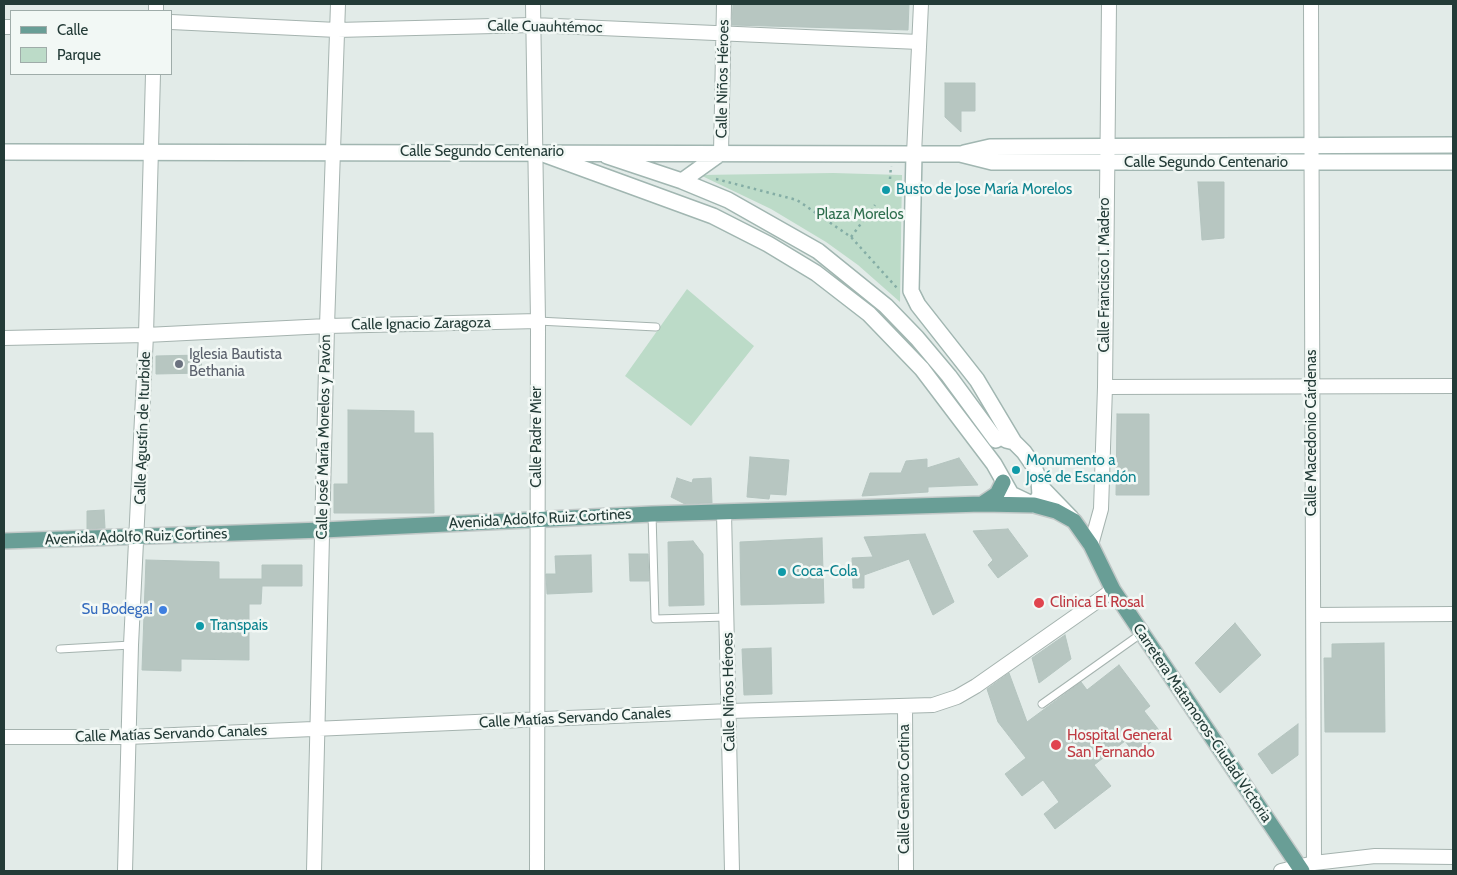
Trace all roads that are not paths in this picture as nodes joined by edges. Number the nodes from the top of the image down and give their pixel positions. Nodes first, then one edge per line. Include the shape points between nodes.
1 (338, 4) edge
2 (533, 4) edge
3 (724, 4) edge
4 (921, 4) edge
5 (1109, 4) edge
6 (1311, 4) edge
7 (172, 22) edge
8 (533, 25) junction
9 (337, 30) junction
10 (724, 34) junction
11 (919, 42) junction
12 (153, 75) edge
13 (1453, 145) edge
14 (1106, 146) junction
15 (1313, 147) junction
16 (150, 151) junction
17 (332, 151) junction
18 (4, 152) edge
19 (535, 152) junction
20 (595, 152) junction
21 (721, 154) junction
22 (914, 154) junction
23 (960, 154) junction
24 (1106, 162) junction
25 (1453, 162) edge
26 (1313, 164) junction
27 (682, 181) junction
28 (818, 250) junction
29 (808, 268) junction
30 (538, 321) junction
31 (327, 326) junction
32 (656, 327) dead end
33 (146, 335) junction
34 (4, 338) edge
35 (1453, 386) edge
36 (1105, 387) junction
37 (1311, 387) junction
38 (996, 440) junction
39 (1014, 442) junction
40 (994, 464) junction
41 (1039, 481) junction
42 (1003, 482) junction
43 (982, 504) junction
44 (1034, 505) junction
45 (724, 513) junction
46 (652, 514) junction
47 (537, 519) junction
48 (1074, 521) junction
49 (323, 530) junction
50 (138, 537) junction
51 (4, 541) edge
52 (1091, 545) junction
53 (1113, 590) junction
54 (1453, 614) edge
55 (1314, 616) junction
56 (727, 617) junction
57 (1142, 633) junction
58 (131, 645) junction
59 (60, 649) dead end
60 (1042, 704) dead end
61 (905, 706) junction
62 (730, 711) junction
63 (536, 720) junction
64 (316, 729) junction
65 (4, 737) edge
66 (128, 737) junction
67 (1453, 857) edge
68 (1337, 865) edge
69 (1305, 867) edge
70 (125, 871) edge
71 (314, 871) edge
72 (537, 871) edge
73 (732, 871) edge
74 (906, 871) edge
75 (1281, 871) edge

1 - 9 street, Calle José María Morelos y Pavón
2 - 8 street, Calle Padre Mier
3 - 10 street, Calle Niños Héroes
4 - 11 street
5 - 14 street, Calle Francisco I. Madero
6 - 15 street, Calle Macedonio Cárdenas
7 - 9 street, Calle Cuauhtémoc
8 - 9 street, Calle Cuauhtémoc
8 - 10 street, Calle Cuauhtémoc
8 - 19 street, Calle Padre Mier
9 - 17 street, Calle José María Morelos y Pavón
10 - 11 street, Calle Cuauhtémoc
10 - 21 street, Calle Niños Héroes
11 - 22 street
12 - 16 street, Calle Agustín de Iturbide
13 - 15 street, Calle Segundo Centenario
14 - 15 street, Calle Segundo Centenario
14 - 23 street, Calle Segundo Centenario via 990,147
14 - 24 street, Calle Francisco I. Madero
15 - 26 street, Calle Macedonio Cárdenas
16 - 17 street, Calle Segundo Centenario
16 - 18 street, Calle Segundo Centenario
16 - 33 street, Calle Agustín de Iturbide
17 - 19 street, Calle Segundo Centenario
17 - 31 street, Calle José María Morelos y Pavón
19 - 20 street, Calle Segundo Centenario
19 - 29 street via 714,216
19 - 30 street, Calle Padre Mier
20 - 21 street, Calle Segundo Centenario
20 - 27 street
21 - 22 street, Calle Segundo Centenario
21 - 27 street
22 - 23 street, Calle Segundo Centenario
22 - 39 street via 911,290 918,305 976,380
23 - 24 street, Calle Segundo Centenario via 992,162
24 - 26 street, Calle Segundo Centenario
24 - 36 street, Calle Francisco I. Madero
25 - 26 street, Calle Segundo Centenario
26 - 37 street, Calle Macedonio Cárdenas
27 - 28 street via 728,200
28 - 29 street
28 - 38 street via 886,306 917,338
29 - 40 street via 843,292 897,341
30 - 31 street, Calle Ignacio Zaragoza
30 - 32 lane
30 - 47 street, Calle Padre Mier
31 - 33 street, Calle Ignacio Zaragoza
31 - 49 street, Calle José María Morelos y Pavón
33 - 34 street, Calle Ignacio Zaragoza
33 - 50 street, Calle Agustín de Iturbide
35 - 37 street
36 - 37 street
36 - 52 street, Calle Francisco I. Madero via 1101,509
37 - 55 street, Calle Macedonio Cárdenas
38 - 39 street
38 - 40 street
39 - 41 street via 1028,456
40 - 42 street
41 - 44 street via 1040,495
41 - 48 street
42 - 43 main road via 997,494
42 - 44 street via 1016,498
43 - 44 main road, Avenida Adolfo Ruiz Cortines
43 - 45 main road, Avenida Adolfo Ruiz Cortines
44 - 48 main road, Avenida Adolfo Ruiz Cortines via 1056,511
45 - 46 main road, Avenida Adolfo Ruiz Cortines
45 - 56 street, Calle Niños Héroes
46 - 47 main road, Avenida Adolfo Ruiz Cortines
46 - 56 lane via 655,619
47 - 49 main road, Avenida Adolfo Ruiz Cortines
47 - 63 street, Calle Padre Mier
48 - 52 main road, Carretera Matamoros-Ciudad Victoria
49 - 50 main road, Avenida Adolfo Ruiz Cortines
49 - 64 street, Calle José María Morelos y Pavón
50 - 51 main road, Avenida Adolfo Ruiz Cortines
50 - 58 street, Calle Agustín de Iturbide
52 - 53 main road, Carretera Matamoros-Ciudad Victoria
53 - 57 main road, Carretera Matamoros-Ciudad Victoria
53 - 61 street, Calle Matías Servando Canales via 957,697 934,705
54 - 55 street
55 - 69 street, Calle Macedonio Cárdenas
56 - 62 street, Calle Niños Héroes
57 - 60 lane
57 - 69 main road, Carretera Matamoros-Ciudad Victoria
58 - 59 lane
58 - 66 street, Calle Agustín de Iturbide
61 - 62 street, Calle Matías Servando Canales
61 - 74 street, Calle Genaro Cortina
62 - 63 street, Calle Matías Servando Canales
62 - 73 street, Calle Niños Héroes
63 - 64 street, Calle Matías Servando Canales
63 - 72 street, Calle Padre Mier
64 - 66 street, Calle Matías Servando Canales
64 - 71 street, Calle José María Morelos y Pavón
65 - 66 street, Calle Matías Servando Canales
66 - 70 street, Calle Agustín de Iturbide
67 - 68 street via 1375,856
68 - 69 street
69 - 75 street

